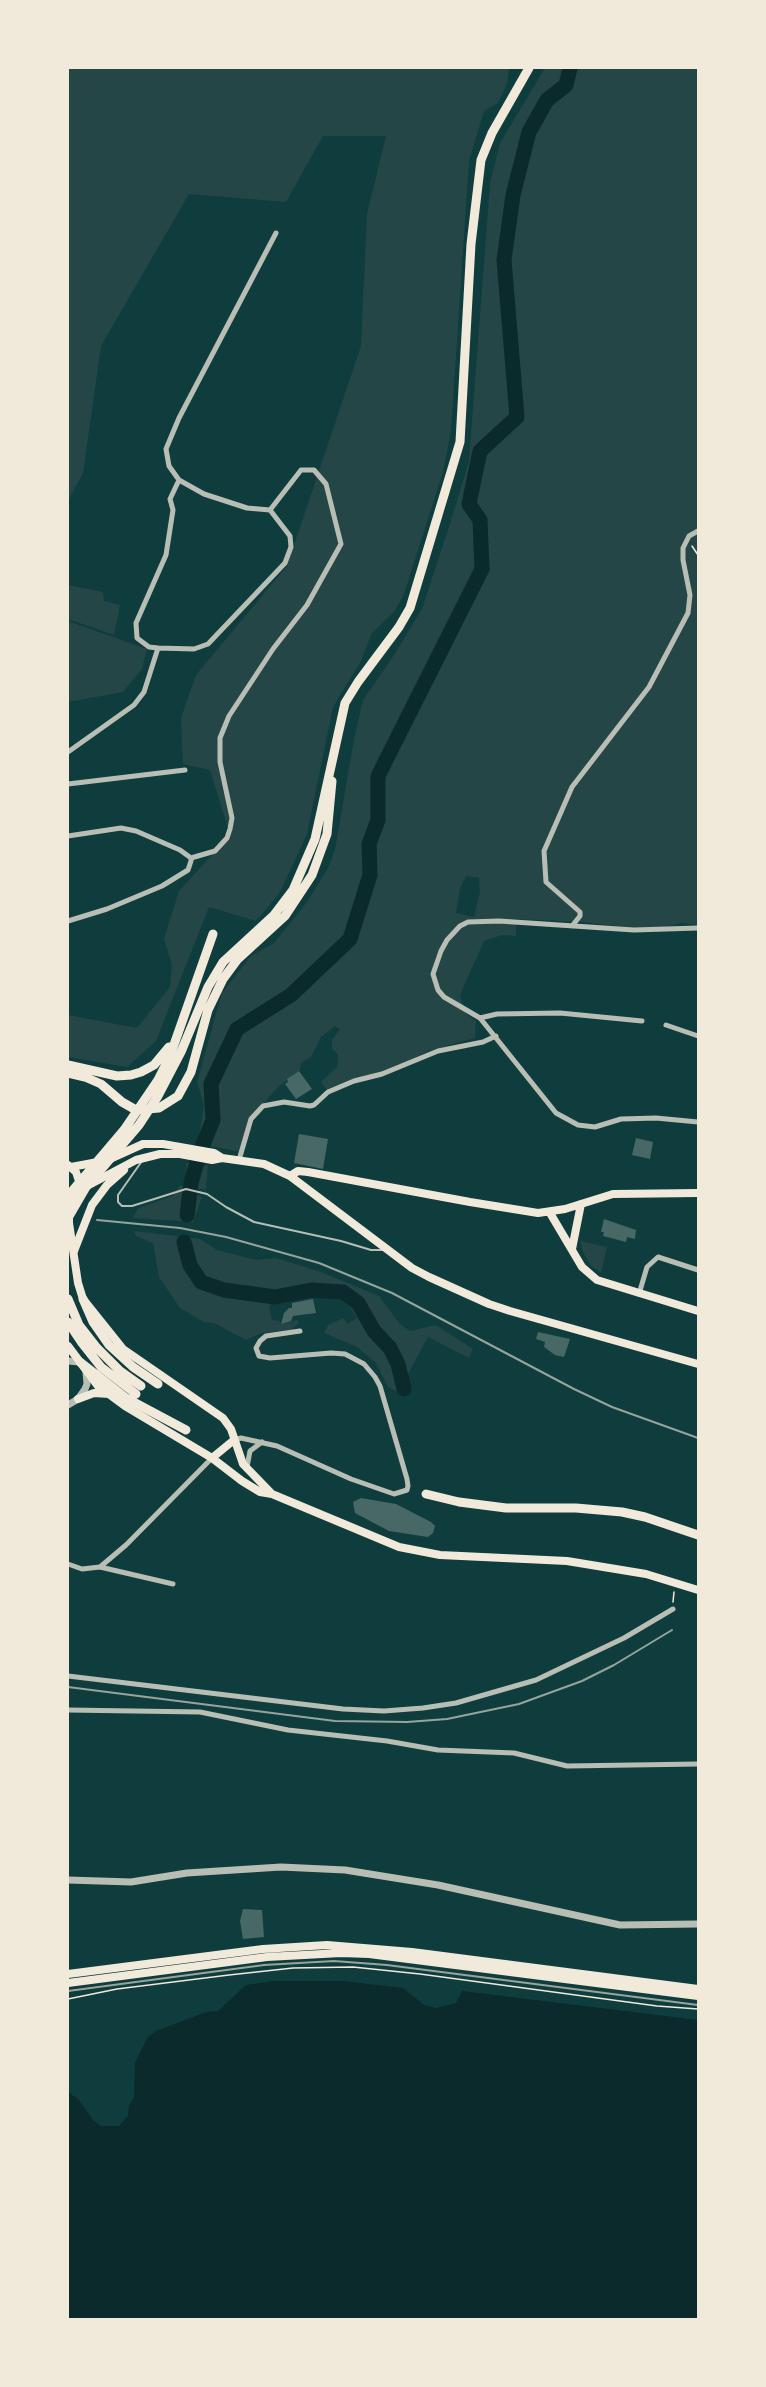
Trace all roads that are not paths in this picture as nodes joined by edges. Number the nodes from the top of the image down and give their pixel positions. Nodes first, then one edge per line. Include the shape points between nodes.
1 (530, 68) edge
2 (276, 233) dead end
3 (179, 480) junction
4 (270, 510) junction
5 (699, 531) edge
6 (158, 648) junction
7 (68, 753) edge
8 (332, 763) junction
9 (185, 770) dead end
10 (68, 784) edge
11 (68, 836) edge
12 (190, 858) junction
13 (68, 921) edge
14 (572, 926) junction
15 (699, 928) edge
16 (213, 934) dead end
17 (480, 1018) junction
18 (642, 1021) dead end
19 (666, 1025) dead end
20 (180, 1027) junction
21 (496, 1036) junction
22 (699, 1036) edge
23 (68, 1065) edge
24 (68, 1073) edge
25 (155, 1094) junction
26 (699, 1122) edge
27 (144, 1157) junction
28 (222, 1158) junction
29 (239, 1160) junction
30 (129, 1163) junction
31 (69, 1166) edge
32 (290, 1176) junction
33 (79, 1190) junction
34 (699, 1193) edge
35 (68, 1199) edge
36 (581, 1204) junction
37 (550, 1213) junction
38 (68, 1218) edge
39 (71, 1249) edge
40 (388, 1250) junction
41 (572, 1250) junction
42 (699, 1270) edge
43 (639, 1294) junction
44 (68, 1299) edge
45 (83, 1299) junction
46 (699, 1311) edge
47 (68, 1322) edge
48 (300, 1331) dead end
49 (68, 1346) edge
50 (68, 1361) edge
51 (80, 1362) junction
52 (699, 1364) edge
53 (86, 1372) junction
54 (158, 1384) dead end
55 (109, 1394) junction
56 (78, 1399) junction
57 (68, 1405) edge
58 (186, 1431) dead end
59 (234, 1440) junction
60 (262, 1442) junction
61 (212, 1458) junction
62 (247, 1469) junction
63 (272, 1494) junction
64 (426, 1494) dead end
65 (699, 1535) edge
66 (68, 1563) edge
67 (100, 1567) junction
68 (173, 1584) dead end
69 (699, 1590) edge
70 (673, 1609) road end
71 (68, 1676) edge
72 (68, 1710) edge
73 (699, 1764) edge
74 (68, 1880) edge
75 (699, 1924) edge
76 (68, 1973) edge
77 (68, 1983) edge
78 (699, 1989) edge
79 (699, 1996) edge

1 - 8 highway via 488,141 479,170 458,456 410,608 345,703
2 - 3 street via 166,449 169,466
3 - 4 street via 204,494 247,508
3 - 6 street via 170,499 173,510 165,555 136,623 137,638
4 - 6 street via 290,536 285,563 208,644 194,649
4 - 12 street via 301,470 314,470 326,484 341,544 307,605 229,716 220,738 220,754 232,818 230,829 215,851
5 - 14 street via 687,539 682,554 690,595 688,613 650,687 572,788 544,851 546,882 580,912
6 - 7 street via 144,692 134,705
8 - 24 highway via 331,808 318,862 285,915 237,960 223,979 208,1010 191,1072 178,1096 159,1108 136,1110 101,1084
8 - 25 highway via 315,839 299,878 274,915 232,952 217,972 172,1072
9 - 10 street
11 - 12 street via 121,828 136,831
12 - 13 street via 188,870 162,886
14 - 15 street via 634,930
14 - 17 street via 484,921 468,922 453,932 441,951 434,981 444,997
16 - 20 highway
17 - 18 street via 560,1013
17 - 21 street
19 - 22 street
20 - 23 highway via 165,1054 141,1072 117,1076
20 - 25 highway
21 - 26 street via 556,1113 578,1125 596,1127 621,1119 657,1118
21 - 29 street via 438,1051 354,1081 328,1092 315,1105 284,1102 262,1106 251,1119
25 - 35 highway
25 - 38 highway via 139,1125 78,1198
27 - 28 main road via 167,1153 212,1161
27 - 30 main road
27 - 40 lane via 118,1195 122,1206 186,1189 207,1194 254,1222 371,1250
28 - 29 main road
28 - 31 main road via 214,1153 142,1144 107,1160
29 - 32 main road via 274,1167
30 - 33 main road
30 - 39 main road via 92,1205
31 - 33 main road via 79,1178
32 - 37 main road via 301,1171
32 - 40 main road
33 - 35 main road
34 - 36 main road via 626,1193
35 - 39 main road
36 - 37 main road
36 - 41 main road
37 - 41 main road
39 - 45 main road
40 - 52 main road via 429,1277 489,1304
41 - 43 main road via 588,1274
42 - 43 street via 658,1257 647,1267
43 - 46 main road
44 - 47 highway via 79,1325 139,1390 101,1366
45 - 54 highway via 109,1345
45 - 59 main road via 118,1345 220,1415
48 - 60 street via 266,1336 256,1348 259,1356 345,1354 364,1364 375,1377 408,1486 394,1494
49 - 51 main road
50 - 51 street
51 - 53 main road
51 - 58 highway via 126,1398
53 - 55 main road
53 - 56 street via 87,1384
55 - 56 main road via 94,1393
55 - 61 main road
56 - 57 street
59 - 60 street
59 - 61 main road
59 - 62 main road
60 - 62 street via 250,1452
61 - 63 main road via 260,1492
61 - 67 street
62 - 63 main road
63 - 69 main road via 420,1552 567,1561 646,1574
64 - 65 highway via 506,1508 622,1512
66 - 67 street via 82,1569
67 - 68 street
70 - 71 street via 624,1638 536,1680 456,1703 413,1709 331,1708
72 - 73 street via 200,1712 288,1730 438,1750 514,1754 567,1766
74 - 75 street via 131,1882 187,1873 269,1868 345,1870 438,1885 620,1925
76 - 78 main road via 288,1947 352,1946
77 - 79 main road via 267,1957 341,1953

